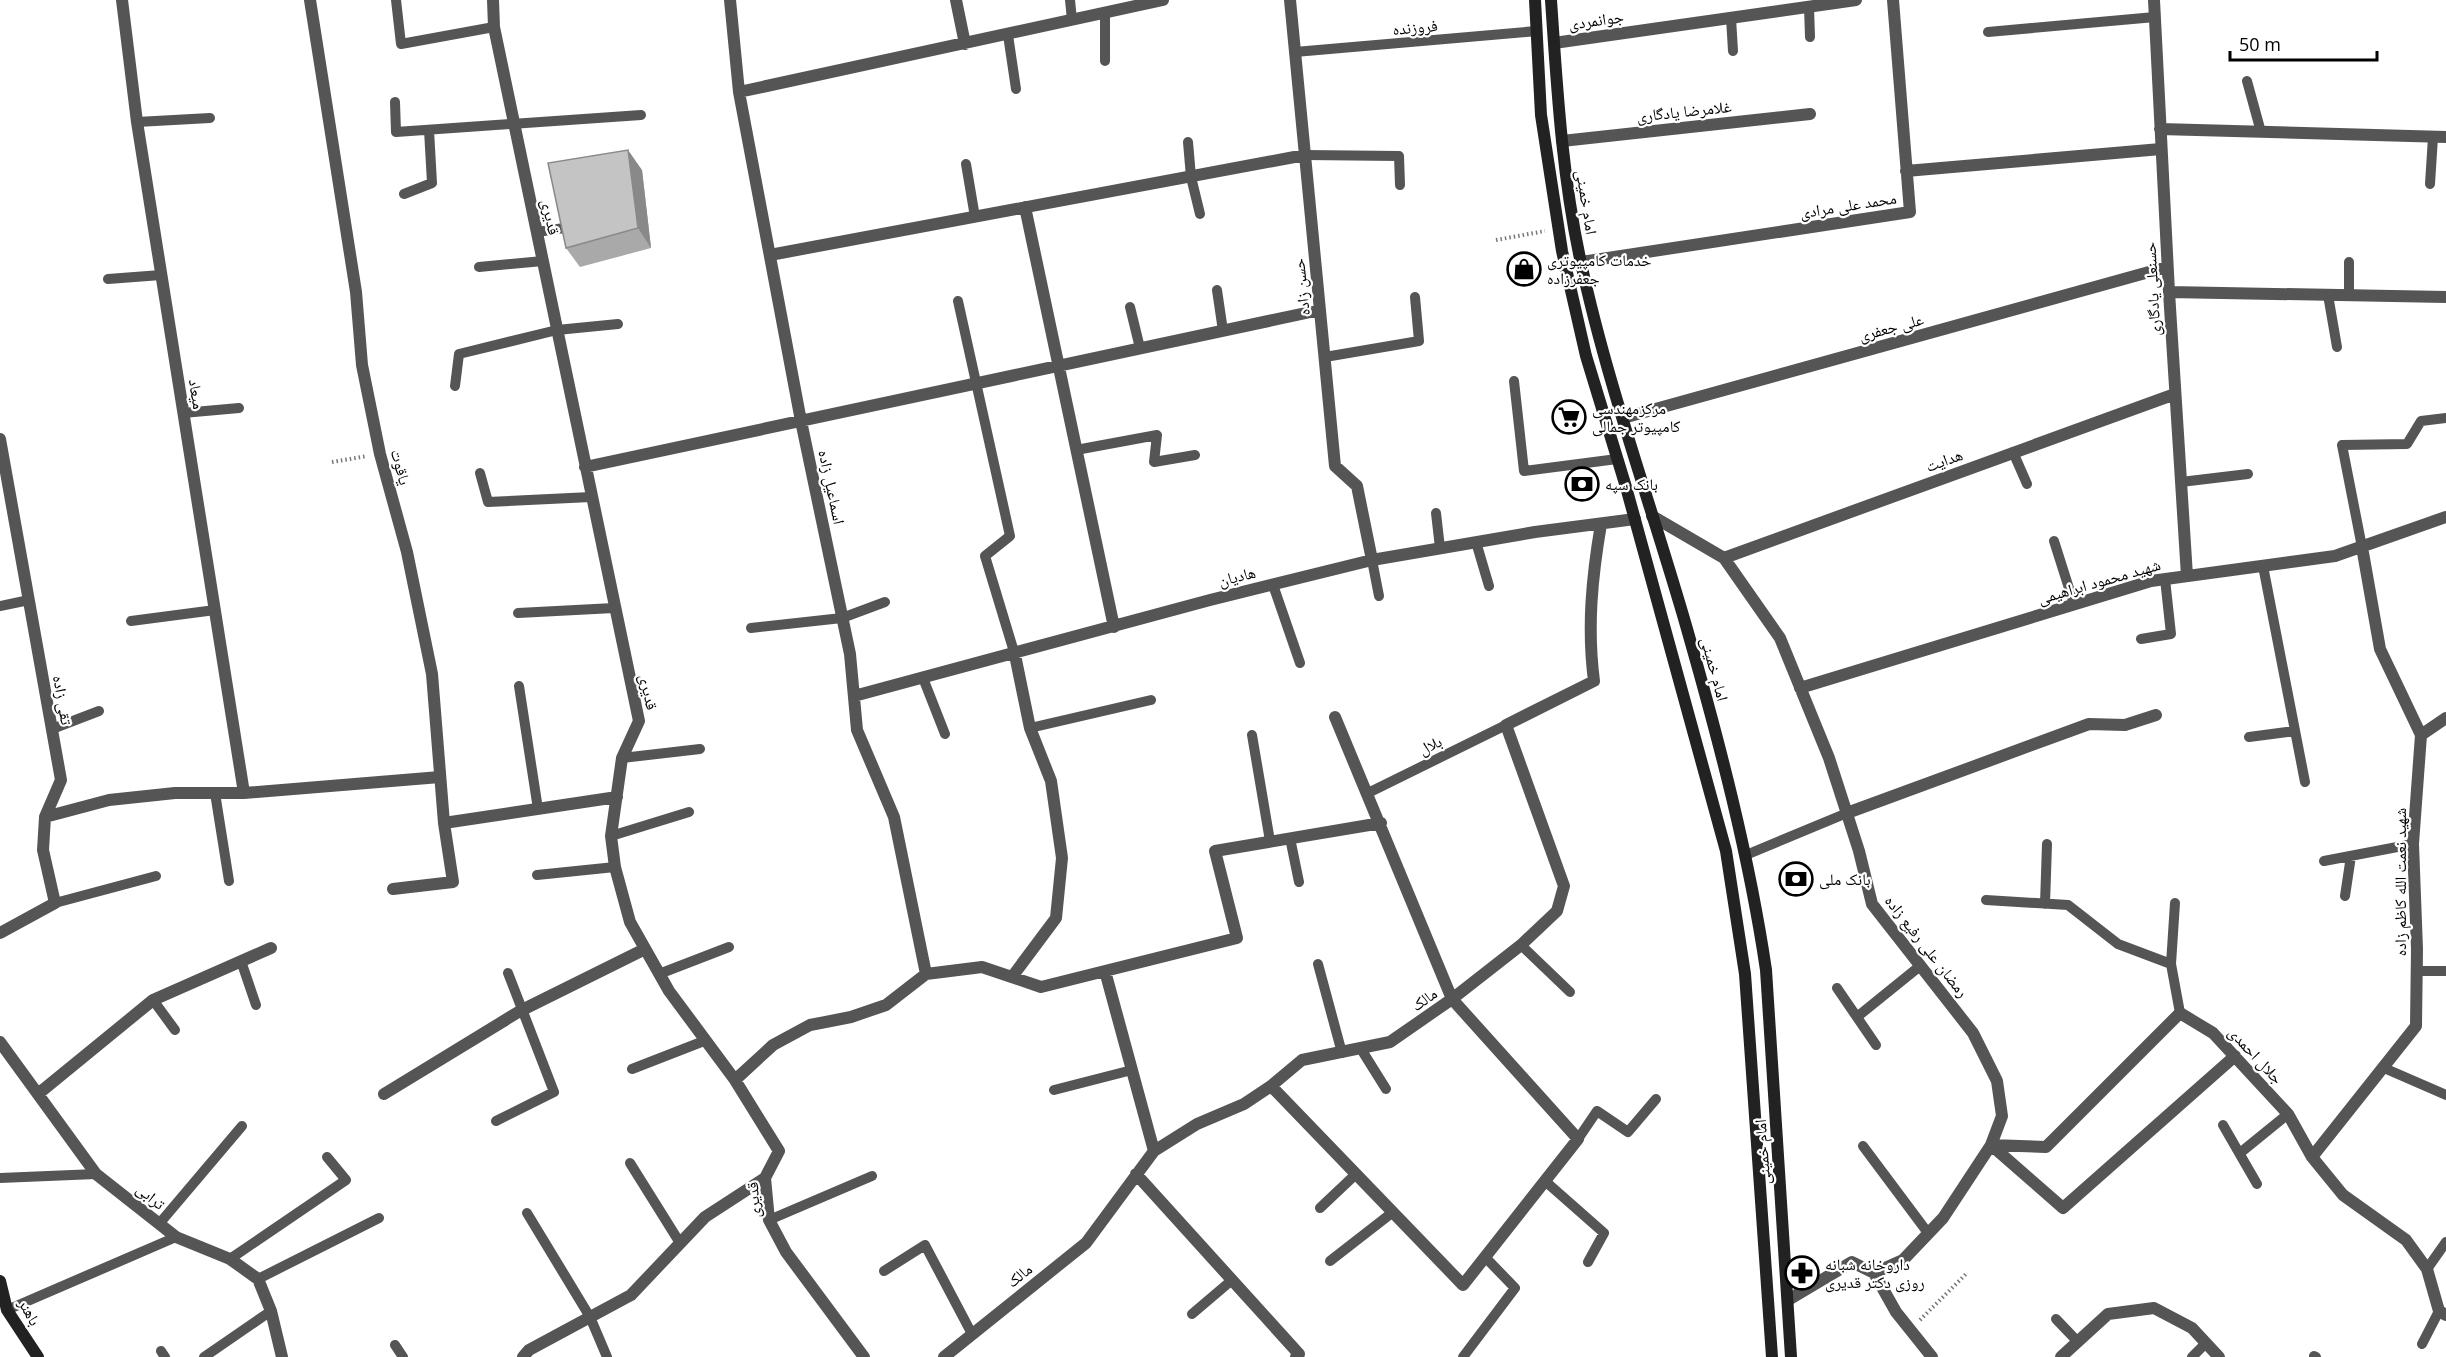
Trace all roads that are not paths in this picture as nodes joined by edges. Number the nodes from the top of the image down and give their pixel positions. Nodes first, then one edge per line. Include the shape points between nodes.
1 (122, 0) edge
2 (310, 0) edge
3 (396, 0) edge
4 (493, 0) edge
5 (730, 0) edge
6 (956, 0) edge
7 (1070, 0) edge
8 (1163, 0) edge
9 (1290, 0) edge
10 (1535, 0) edge
11 (1551, 0) edge
12 (1856, 0) edge
13 (1893, 0) edge
14 (2154, 0) edge
15 (1133, 3) edge
16 (1809, 7) junction
17 (1105, 13) junction
18 (2155, 17) junction
19 (1731, 18) junction
20 (1072, 20) junction
21 (494, 27) junction
22 (1537, 31) junction
23 (1988, 32) dead end
24 (1008, 34) junction
25 (1810, 37) dead end
26 (1554, 43) junction
27 (965, 44) junction
28 (1732, 51) dead end
29 (1295, 52) junction
30 (1105, 61) dead end
31 (2247, 81) dead end
32 (1016, 89) dead end
33 (739, 92) junction
34 (395, 102) dead end
35 (1810, 114) dead end
36 (641, 115) dead end
37 (210, 118) dead end
38 (136, 122) junction
39 (515, 125) junction
40 (2160, 129) junction
41 (429, 130) junction
42 (2261, 132) junction
43 (2433, 137) junction
44 (2446, 137) edge
45 (1562, 141) junction
46 (1188, 142) dead end
47 (2161, 149) junction
48 (1305, 155) junction
49 (966, 164) dead end
50 (1906, 171) junction
51 (1191, 177) junction
52 (2430, 184) dead end
53 (1400, 185) dead end
54 (404, 194) dead end
55 (1025, 207) junction
56 (1200, 214) dead end
57 (975, 217) junction
58 (571, 227) edge
59 (537, 232) junction
60 (770, 255) junction
61 (543, 261) junction
62 (1581, 262) junction
63 (2349, 262) dead end
64 (478, 267) dead end
65 (2168, 267) junction
66 (161, 275) junction
67 (108, 279) dead end
68 (1217, 290) dead end
69 (2169, 292) junction
70 (2328, 295) junction
71 (2349, 295) junction
72 (1414, 297) dead end
73 (2446, 297) edge
74 (958, 302) dead end
75 (1130, 307) dead end
76 (1320, 310) junction
77 (618, 324) dead end
78 (557, 330) junction
79 (1222, 331) junction
80 (2337, 347) dead end
81 (1140, 348) junction
82 (1325, 357) junction
83 (1058, 365) junction
84 (1514, 381) dead end
85 (975, 383) junction
86 (455, 386) dead end
87 (2175, 394) junction
88 (239, 408) dead end
89 (183, 414) junction
90 (1623, 418) junction
91 (2446, 418) edge
92 (801, 421) junction
93 (0, 439) edge
94 (1076, 450) junction
95 (2013, 452) junction
96 (1195, 455) dead end
97 (1, 457) edge
98 (1617, 459) junction
99 (585, 467) junction
100 (480, 473) dead end
101 (2248, 474) dead end
102 (2181, 482) junction
103 (2027, 483) dead end
104 (591, 497) junction
105 (1437, 513) dead end
106 (1652, 516) junction
107 (2446, 518) edge
108 (1635, 519) junction
109 (1601, 524) junction
110 (2054, 541) dead end
111 (1476, 542) junction
112 (2362, 547) junction
113 (1440, 548) junction
114 (1724, 558) junction
115 (1371, 560) junction
116 (2263, 566) junction
117 (2187, 576) junction
118 (2165, 579) junction
119 (1272, 585) junction
120 (1489, 586) dead end
121 (1379, 596) dead end
122 (28, 600) junction
123 (885, 602) dead end
124 (2074, 604) junction
125 (0, 606) edge
126 (614, 608) junction
127 (215, 610) junction
128 (518, 613) dead end
129 (842, 618) junction
130 (131, 621) dead end
131 (1114, 627) junction
132 (751, 628) dead end
133 (2140, 639) dead end
134 (1014, 655) junction
135 (1300, 663) dead end
136 (923, 678) junction
137 (519, 686) dead end
138 (1800, 688) junction
139 (854, 696) junction
140 (1151, 700) dead end
141 (99, 711) dead end
142 (2156, 715) dead end
143 (1335, 717) dead end
144 (2446, 718) edge
145 (1506, 725) junction
146 (1030, 728) junction
147 (52, 729) junction
148 (2295, 731) junction
149 (945, 734) dead end
150 (1252, 735) dead end
151 (2421, 735) junction
152 (2249, 737) dead end
153 (700, 749) dead end
154 (622, 758) junction
155 (440, 777) junction
156 (2305, 782) dead end
157 (215, 793) junction
158 (244, 793) junction
159 (1368, 793) junction
160 (617, 797) junction
161 (538, 808) junction
162 (689, 812) dead end
163 (1847, 813) junction
164 (45, 817) junction
165 (444, 823) junction
166 (1381, 824) junction
167 (611, 836) junction
168 (1290, 838) junction
169 (1270, 842) junction
170 (2047, 844) dead end
171 (2413, 844) junction
172 (1746, 855) junction
173 (2351, 856) junction
174 (2324, 861) dead end
175 (615, 867) junction
176 (537, 875) dead end
177 (156, 876) dead end
178 (229, 881) dead end
179 (1299, 882) dead end
180 (393, 889) dead end
181 (2345, 896) dead end
182 (1986, 900) dead end
183 (55, 903) junction
184 (2175, 903) dead end
185 (2045, 904) junction
186 (0, 933) edge
187 (1521, 945) junction
188 (729, 947) dead end
189 (271, 948) dead end
190 (645, 949) junction
191 (242, 961) junction
192 (1318, 964) dead end
193 (2171, 964) junction
194 (1920, 966) junction
195 (1105, 971) junction
196 (2416, 971) junction
197 (2446, 971) edge
198 (508, 973) dead end
199 (659, 974) junction
200 (926, 974) junction
201 (1012, 977) junction
202 (1837, 988) dead end
203 (1570, 992) dead end
204 (1452, 999) junction
205 (153, 1000) junction
206 (256, 1005) dead end
207 (520, 1011) junction
208 (2180, 1013) junction
209 (1857, 1017) junction
210 (175, 1030) dead end
211 (704, 1041) junction
212 (0, 1042) edge
213 (1876, 1045) dead end
214 (1361, 1049) junction
215 (1342, 1053) junction
216 (2235, 1056) junction
217 (632, 1068) dead end
218 (2384, 1068) junction
219 (1132, 1070) junction
220 (735, 1080) junction
221 (1271, 1086) junction
222 (1386, 1089) dead end
223 (1054, 1090) dead end
224 (38, 1094) junction
225 (384, 1094) dead end
226 (2446, 1095) edge
227 (1656, 1099) dead end
228 (2288, 1114) junction
229 (496, 1121) dead end
230 (2223, 1125) dead end
231 (242, 1126) dead end
232 (1578, 1139) junction
233 (1991, 1145) junction
234 (1863, 1146) dead end
235 (1154, 1151) junction
236 (2240, 1154) junction
237 (2312, 1156) junction
238 (327, 1157) dead end
239 (630, 1163) dead end
240 (96, 1174) junction
241 (1136, 1174) junction
242 (1356, 1174) junction
243 (872, 1176) dead end
244 (0, 1178) edge
245 (765, 1178) junction
246 (1545, 1181) junction
247 (2257, 1184) dead end
248 (1320, 1208) dead end
249 (1393, 1212) junction
250 (527, 1213) dead end
251 (379, 1218) dead end
252 (769, 1220) junction
253 (159, 1224) junction
254 (1928, 1233) junction
255 (176, 1238) junction
256 (2446, 1242) edge
257 (680, 1243) junction
258 (1485, 1257) junction
259 (230, 1259) junction
260 (1330, 1261) dead end
261 (1588, 1262) dead end
262 (2427, 1269) junction
263 (884, 1271) dead end
264 (1874, 1273) junction
265 (258, 1279) junction
266 (1232, 1280) junction
267 (0, 1281) edge
268 (1788, 1300) junction
269 (8, 1310) junction
270 (271, 1311) junction
271 (2442, 1313) edge
272 (1192, 1314) dead end
273 (590, 1317) junction
274 (2056, 1318) dead end
275 (972, 1334) junction
276 (2078, 1342) junction
277 (2206, 1343) junction
278 (2422, 1344) dead end
279 (395, 1345) dead end
280 (38, 1357) edge
281 (204, 1357) edge
282 (282, 1357) edge
283 (403, 1357) edge
284 (524, 1357) edge
285 (607, 1357) edge
286 (864, 1357) edge
287 (944, 1357) edge
288 (1296, 1357) edge
289 (1462, 1357) edge
290 (1772, 1357) edge
291 (1791, 1357) edge
292 (1932, 1357) edge
293 (2061, 1357) edge
294 (2192, 1357) edge
295 (2219, 1357) edge

1 - 38 street, میعاد
2 - 155 street, یاقوت via 356,292 362,365 432,675
3 - 21 lane via 401,44
4 - 21 street, قدیری
5 - 33 street, اسماعیل زاده
6 - 27 street
7 - 20 lane
8 - 15 street
9 - 29 street, حسن زاده
10 - 22 main road, امام خمینی
11 - 26 main road, امام خمینی
12 - 16 street, جوانمردی
13 - 50 street, محمد علی مرادی
14 - 18 street, حسنعلی یادگاری
15 - 17 street
16 - 19 street, جوانمردی
16 - 25 lane
17 - 20 street
17 - 30 lane
18 - 23 lane
18 - 40 street, حسنعلی یادگاری
19 - 26 street, جوانمردی
19 - 28 lane
20 - 24 street
21 - 39 street, قدیری
22 - 29 lane, فروزنده
22 - 98 main road, امام خمینی via 1541,115 1558,228 1586,356
24 - 27 street
24 - 32 lane
26 - 45 main road, امام خمینی
27 - 33 street
29 - 48 street, حسن زاده
31 - 42 lane
33 - 60 street, اسماعیل زاده
34 - 41 lane via 396,132
35 - 45 street, غلامرضا یادگاری
36 - 39 lane
37 - 38 lane
38 - 66 street, میعاد
39 - 41 lane
39 - 59 street, قدیری
40 - 42 street
40 - 47 street, حسنعلی یادگاری
41 - 54 lane via 432,183
42 - 43 street
43 - 44 street
43 - 52 lane
45 - 62 main road, امام خمینی
46 - 51 lane
47 - 50 street
47 - 65 street, حسنعلی یادگاری
48 - 51 street
48 - 53 lane via 1399,156
48 - 76 street, حسن زاده
49 - 57 lane
50 - 62 street, محمد علی مرادی via 1910,212
51 - 55 street
51 - 56 lane
55 - 57 street
55 - 83 street
57 - 60 street
58 - 59 lane
59 - 61 street, قدیری
60 - 92 street, اسماعیل زاده
61 - 64 lane
61 - 78 street, قدیری
62 - 90 main road, امام خمینی
63 - 71 lane
65 - 69 street, حسنعلی یادگاری
65 - 90 street, علی جعفری
66 - 67 lane
66 - 89 street, میعاد
68 - 79 lane
69 - 70 street
69 - 87 street, حسنعلی یادگاری
70 - 71 street
70 - 80 lane
71 - 73 street
72 - 82 lane via 1419,340
74 - 85 lane
75 - 81 lane
76 - 79 street
76 - 82 street, حسن زاده
77 - 78 lane
78 - 86 lane via 459,354
78 - 99 street, قدیری
79 - 81 street
81 - 83 street
82 - 115 street, حسن زاده via 1335,466 1358,486
83 - 85 street
83 - 94 street
84 - 98 lane via 1524,471
85 - 92 street
85 - 134 lane via 1010,536 985,556
87 - 95 street, هدایت
87 - 102 street, حسنعلی یادگاری
88 - 89 lane
89 - 127 street, میعاد
90 - 106 main road, امام خمینی
91 - 112 lane via 2421,421 2407,444 2342,445
92 - 99 street
92 - 129 street, اسماعیل زاده
93 - 97 street, تقی زاده
94 - 96 lane via 1157,435 1154,462
94 - 131 street
95 - 103 lane
95 - 114 street, هدایت
97 - 122 street, تقی زاده
98 - 108 main road, امام خمینی
99 - 104 street, قدیری
100 - 104 lane via 488,502
101 - 102 lane
102 - 117 street, حسنعلی یادگاری
104 - 126 street, قدیری
105 - 113 lane
106 - 108 main road
106 - 114 street, رمضان علی رفیع زاده
106 - 172 main road, امام خمینی via 1687,629
107 - 112 street, شهید محمود ابراهیمی
108 - 109 street, هادیان
108 - 290 main road, امام خمینی via 1716,806 1733,890 1745,974
109 - 111 street, هادیان
109 - 145 street via 1590,586 1594,681
110 - 124 lane
111 - 113 street, هادیان
111 - 120 lane
112 - 116 street, شهید محمود ابراهیمی via 2335,556
112 - 151 street, شهید نعمت الله کاظم زاده via 2380,649
113 - 115 street, هادیان
114 - 138 street, رمضان علی رفیع زاده via 1780,638
115 - 119 street, هادیان
115 - 121 lane
116 - 117 street, شهید محمود ابراهیمی
116 - 148 lane
117 - 118 street, شهید محمود ابراهیمی
118 - 124 street, شهید محمود ابراهیمی
118 - 133 lane via 2171,634
119 - 131 street, هادیان
119 - 135 lane
122 - 125 lane
122 - 147 street, تقی زاده
123 - 129 lane
124 - 138 street, شهید محمود ابراهیمی
126 - 128 lane
126 - 154 street, قدیری via 639,722
127 - 130 lane
127 - 158 street, میعاد
129 - 132 lane
129 - 139 street, اسماعیل زاده
131 - 134 street, هادیان
134 - 136 street, هادیان
134 - 146 street
136 - 139 street, هادیان
136 - 149 lane
137 - 161 lane
138 - 163 street, رمضان علی رفیع زاده
139 - 200 street, اسماعیل زاده via 857,729 894,817
140 - 146 lane
141 - 147 lane
142 - 163 street via 2126,725 2089,724
143 - 159 street
144 - 151 street
145 - 159 lane, بلال
145 - 187 street, مالک via 1564,886 1557,911
146 - 201 street via 1051,781 1062,858 1056,918
147 - 164 street, تقی زاده via 61,780
148 - 152 lane
148 - 156 lane
150 - 169 lane
151 - 171 street, شهید نعمت الله کاظم زاده
153 - 154 lane
154 - 160 street, قدیری
155 - 158 street
155 - 165 street, یاقوت
157 - 158 street
157 - 164 street via 109,800
157 - 178 lane
159 - 166 street
160 - 161 street
160 - 167 street, قدیری
161 - 165 street
162 - 167 lane
163 - 172 lane
163 - 194 street, رمضان علی رفیع زاده via 1872,904
164 - 183 street, تقی زاده via 43,850
165 - 180 street, یاقوت via 453,882
166 - 168 street
166 - 204 street
167 - 175 street, قدیری
168 - 169 street
168 - 179 lane
169 - 195 street via 1215,850 1237,938
170 - 185 lane
171 - 173 lane
171 - 196 street, شهید نعمت الله کاظم زاده
172 - 268 main road, امام خمینی via 1766,970
173 - 174 lane
173 - 181 lane
175 - 176 lane
175 - 190 street, قدیری via 630,922
177 - 183 lane
182 - 185 lane
183 - 186 street
184 - 193 lane
185 - 193 lane via 2068,905 2118,944
187 - 203 lane
187 - 204 street, مالک
188 - 199 lane
189 - 191 street
190 - 199 street, قدیری
190 - 207 street
191 - 205 street
191 - 206 lane
192 - 215 lane
193 - 208 lane
194 - 209 lane
194 - 233 street, رمضان علی رفیع زاده via 1973,1033 1997,1081 2001,1116
195 - 201 street via 1041,987
195 - 219 street
196 - 197 lane
196 - 218 street, شهید نعمت الله کاظم زاده via 2416,1026
198 - 207 lane
199 - 211 street, قدیری
200 - 201 street via 982,967
200 - 220 street via 886,1005 851,1017 810,1024 773,1045
202 - 209 lane
204 - 214 street, مالک via 1390,1042
204 - 232 street
205 - 210 lane
205 - 224 street
207 - 225 street
207 - 229 lane via 554,1092
208 - 216 street, جلال احمدی via 2213,1033
208 - 233 street via 2046,1147
209 - 213 lane
211 - 217 lane
211 - 220 street, قدیری
212 - 224 street, ترابی
214 - 215 street, مالک
214 - 222 lane
215 - 221 street, مالک via 1302,1060
216 - 228 street, جلال احمدی
216 - 233 street via 2063,1208
218 - 226 lane
218 - 237 street, شهید نعمت الله کاظم زاده
219 - 223 lane
219 - 235 street
220 - 245 street, قدیری via 779,1151
221 - 235 street, مالک
221 - 242 street
224 - 240 street, ترابی
227 - 232 lane via 1628,1132 1597,1111
228 - 236 lane
228 - 237 street, جلال احمدی
230 - 236 lane
231 - 253 lane
232 - 246 street
233 - 254 street, رمضان علی رفیع زاده via 1943,1218
234 - 254 lane
235 - 241 street, مالک
236 - 247 lane
237 - 262 street, جلال احمدی via 2343,1195 2406,1240
238 - 259 lane via 346,1180
239 - 257 lane
240 - 244 lane
240 - 253 street, ترابی
241 - 266 street
241 - 275 street, مالک via 1086,1243
242 - 248 lane
242 - 249 street
243 - 252 lane
245 - 252 street, قدیری
245 - 257 street via 705,1217
246 - 258 street
246 - 261 lane via 1604,1233
249 - 258 street via 1463,1285
249 - 260 lane
250 - 273 lane
251 - 265 lane
252 - 286 street, قدیری via 786,1252
253 - 255 street, ترابی
254 - 264 street, رمضان علی رفیع زاده via 1903,1260
255 - 259 street, ترابی
255 - 269 lane
256 - 262 lane
257 - 273 street via 631,1295
258 - 289 lane via 1515,1288
259 - 265 street, ترابی
262 - 271 street, جلال احمدی
263 - 275 lane via 925,1245
264 - 268 street via 1852,1262
264 - 292 street via 1896,1312
265 - 270 street
266 - 272 lane
266 - 288 street via 1299,1354
267 - 269 main road, باهنر
268 - 291 main road, امام خمینی
269 - 280 main road, باهنر
270 - 281 lane
270 - 282 street
271 - 278 lane
273 - 284 street via 529,1350
273 - 285 lane
274 - 276 lane
275 - 287 street, مالک
276 - 277 street via 2108,1314 2154,1308 2192,1328
276 - 293 street
277 - 294 lane
277 - 295 street
279 - 283 lane

